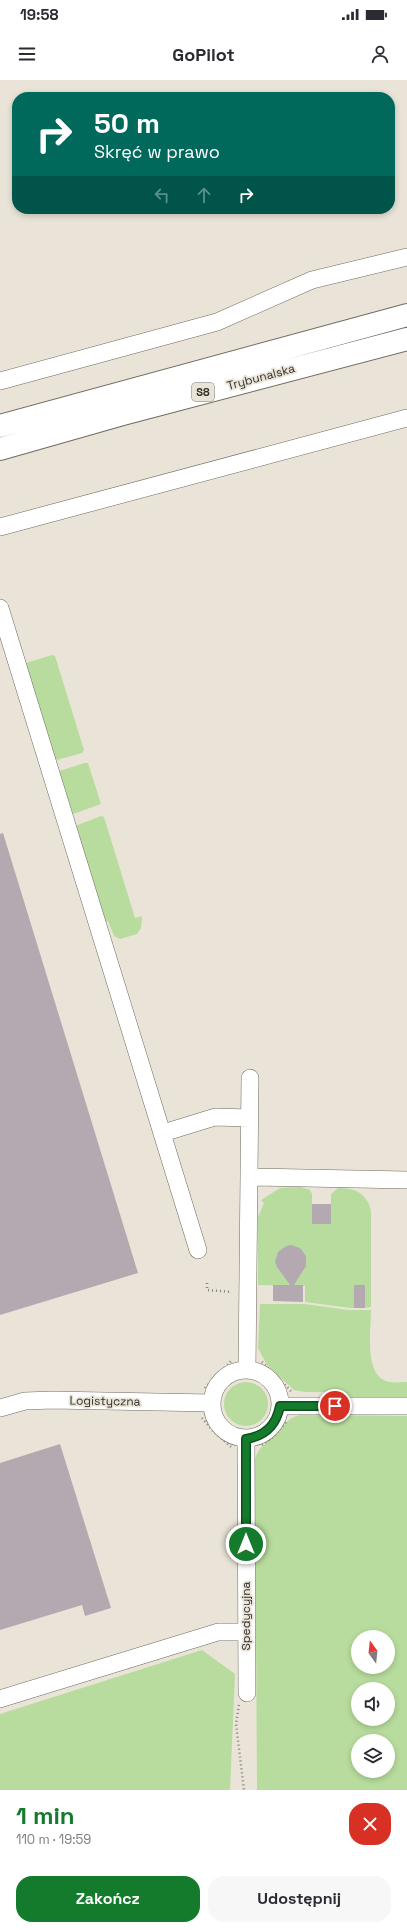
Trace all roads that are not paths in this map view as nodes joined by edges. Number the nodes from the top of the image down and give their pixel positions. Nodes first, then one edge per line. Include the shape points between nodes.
1 (407, 257) edge
2 (407, 315) edge
3 (407, 339) edge
4 (0, 381) edge
5 (407, 418) edge
6 (0, 426) edge
7 (0, 449) edge
8 (0, 527) edge
9 (0, 608) edge
10 (250, 1078) dead end
11 (249, 1118) junction
12 (163, 1133) junction
13 (248, 1177) junction
14 (407, 1180) edge
15 (198, 1250) dead end
16 (253, 1365) junction
17 (206, 1397) junction
18 (407, 1406) edge
19 (0, 1408) edge
20 (284, 1413) junction
21 (252, 1444) junction
22 (246, 1632) junction
23 (247, 1693) road end
24 (0, 1699) edge

1 - 4 street via 312,280 217,322
2 - 6 highway, Trybunalska / S8
3 - 7 highway, Trybunalska / S8
5 - 8 street
9 - 12 street
10 - 11 street
11 - 12 street via 215,1117
11 - 13 street
12 - 15 street
13 - 14 street
13 - 16 street
16 - 17 street via 226,1376 218,1383 213,1393
16 - 20 street via 271,1381
17 - 19 street, Logistyczna via 25,1401
17 - 21 street via 215,1419 225,1432
18 - 20 street
20 - 21 street via 278,1416 269,1429 256,1437
21 - 22 street, Spedycyjna
22 - 23 street, Spedycyjna
22 - 24 street via 218,1632

